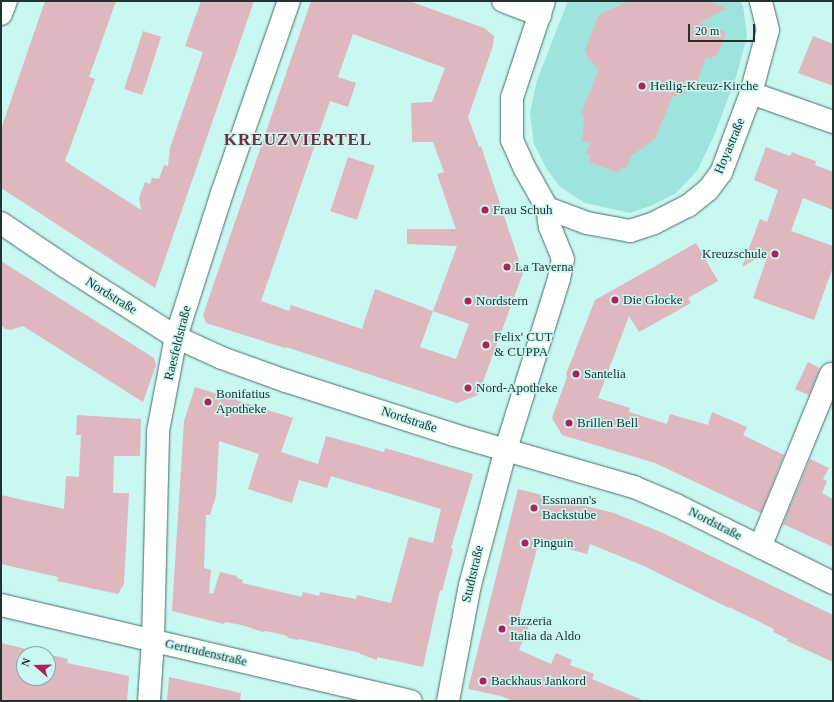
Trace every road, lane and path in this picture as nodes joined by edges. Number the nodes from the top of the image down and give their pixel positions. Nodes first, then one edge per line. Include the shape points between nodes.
1 (6, 1) edge
2 (289, 1) edge
3 (503, 1) edge
4 (760, 1) edge
5 (542, 8) edge
6 (1, 14) edge
7 (751, 93) junction
8 (833, 122) edge
9 (547, 208) junction
10 (1, 224) edge
11 (176, 336) junction
12 (830, 374) dead end
13 (506, 449) junction
14 (760, 547) junction
15 (833, 583) edge
16 (1, 605) edge
17 (154, 640) junction
18 (149, 701) edge
19 (411, 701) edge
20 (448, 701) edge

1 - 6 street
2 - 11 street, Raesfeldstraße via 222,193
3 - 5 street
4 - 7 street, Hoyastraße via 768,30
5 - 9 street via 512,98 511,116 512,140
7 - 8 street
7 - 9 street, Hoyastraße via 720,173 708,190 688,206 654,223 630,231 587,223
9 - 13 street via 550,227 563,259
10 - 11 street, Nordstraße
11 - 13 street, Nordstraße via 222,358 286,381
11 - 17 street, Raesfeldstraße via 158,431
12 - 14 street
13 - 14 street, Nordstraße via 634,487
13 - 20 street, Studtstraße via 470,586
14 - 15 street, Nordstraße
16 - 17 street, Gertrudenstraße
17 - 18 street, Raesfeldstraße
17 - 19 street, Gertrudenstraße

